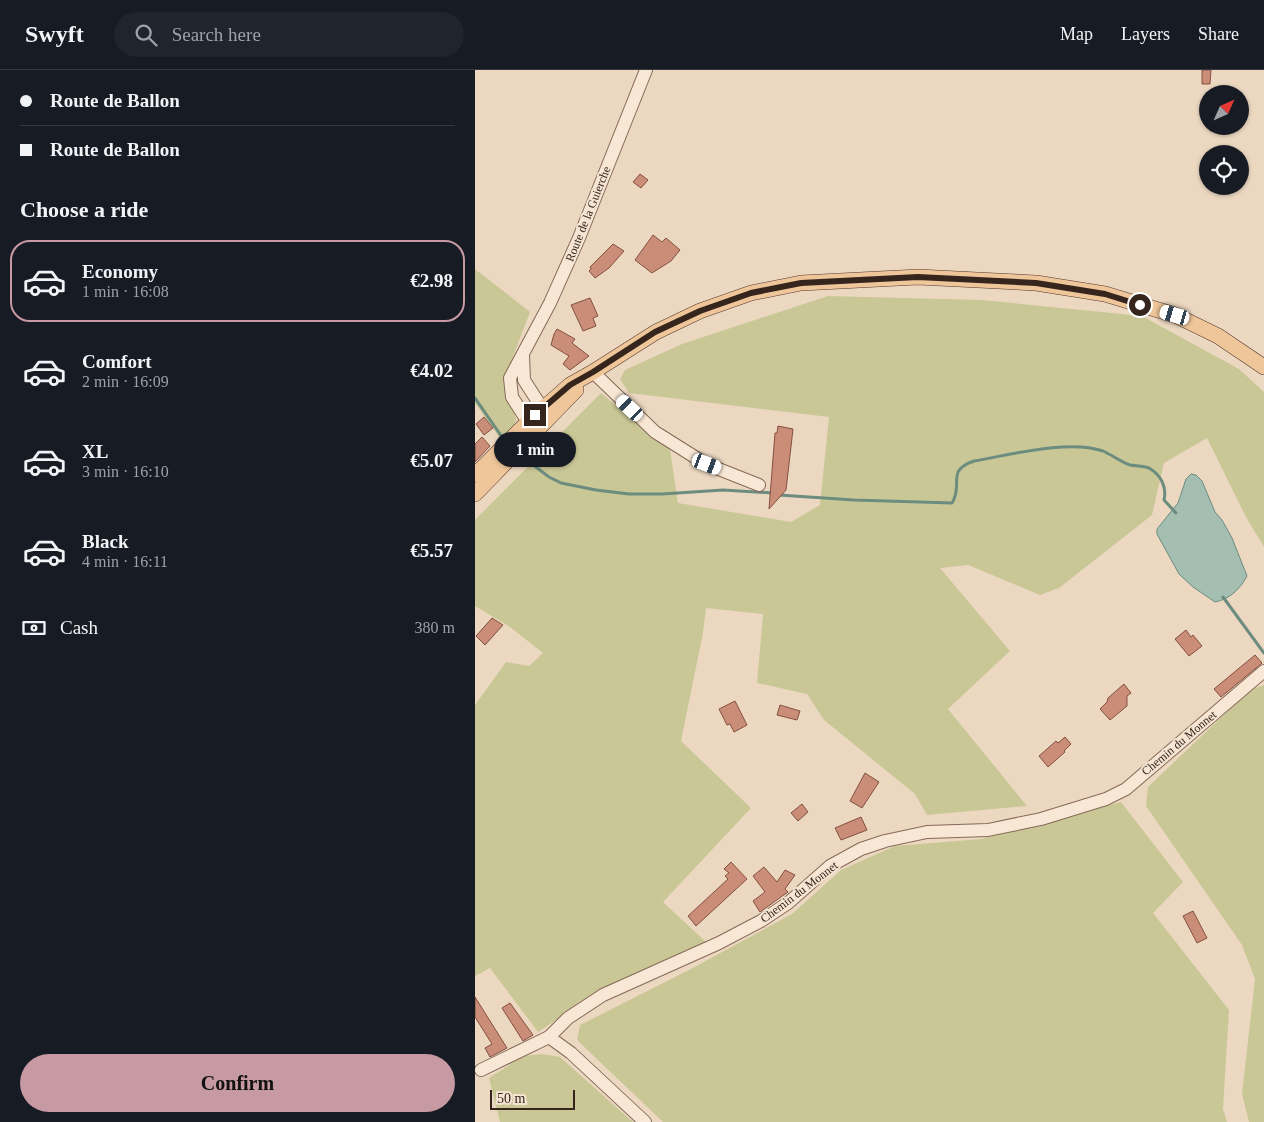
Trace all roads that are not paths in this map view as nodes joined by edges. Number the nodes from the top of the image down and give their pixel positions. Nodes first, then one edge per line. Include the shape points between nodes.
1 (646, 70) edge
2 (523, 355) junction
3 (1264, 367) edge
4 (593, 372) junction
5 (542, 408) junction
6 (535, 423) junction
7 (475, 475) edge
8 (759, 485) dead end
9 (475, 494) edge
10 (1264, 671) edge
11 (549, 1037) junction
12 (481, 1070) dead end
13 (645, 1122) edge

1 - 2 street, Route de la Guierche via 575,246
2 - 5 street, Route de la Guierche via 523,380
2 - 6 street, Route de la Guierche via 510,378 510,387 512,397
3 - 4 main road via 1218,336 1175,315 1105,294 1036,283 918,277 801,283 751,293 700,311 655,332
4 - 5 main road via 570,385
4 - 6 main road
4 - 8 street via 655,432 707,464
5 - 6 main road
6 - 7 main road
6 - 9 main road
10 - 11 street, Chemin du Monnet via 1126,789 1106,799 1041,819 988,830 927,832 861,849 830,866 788,903 761,921 603,995 569,1018
11 - 12 street, Chemin du Monnet
11 - 13 street via 571,1053

